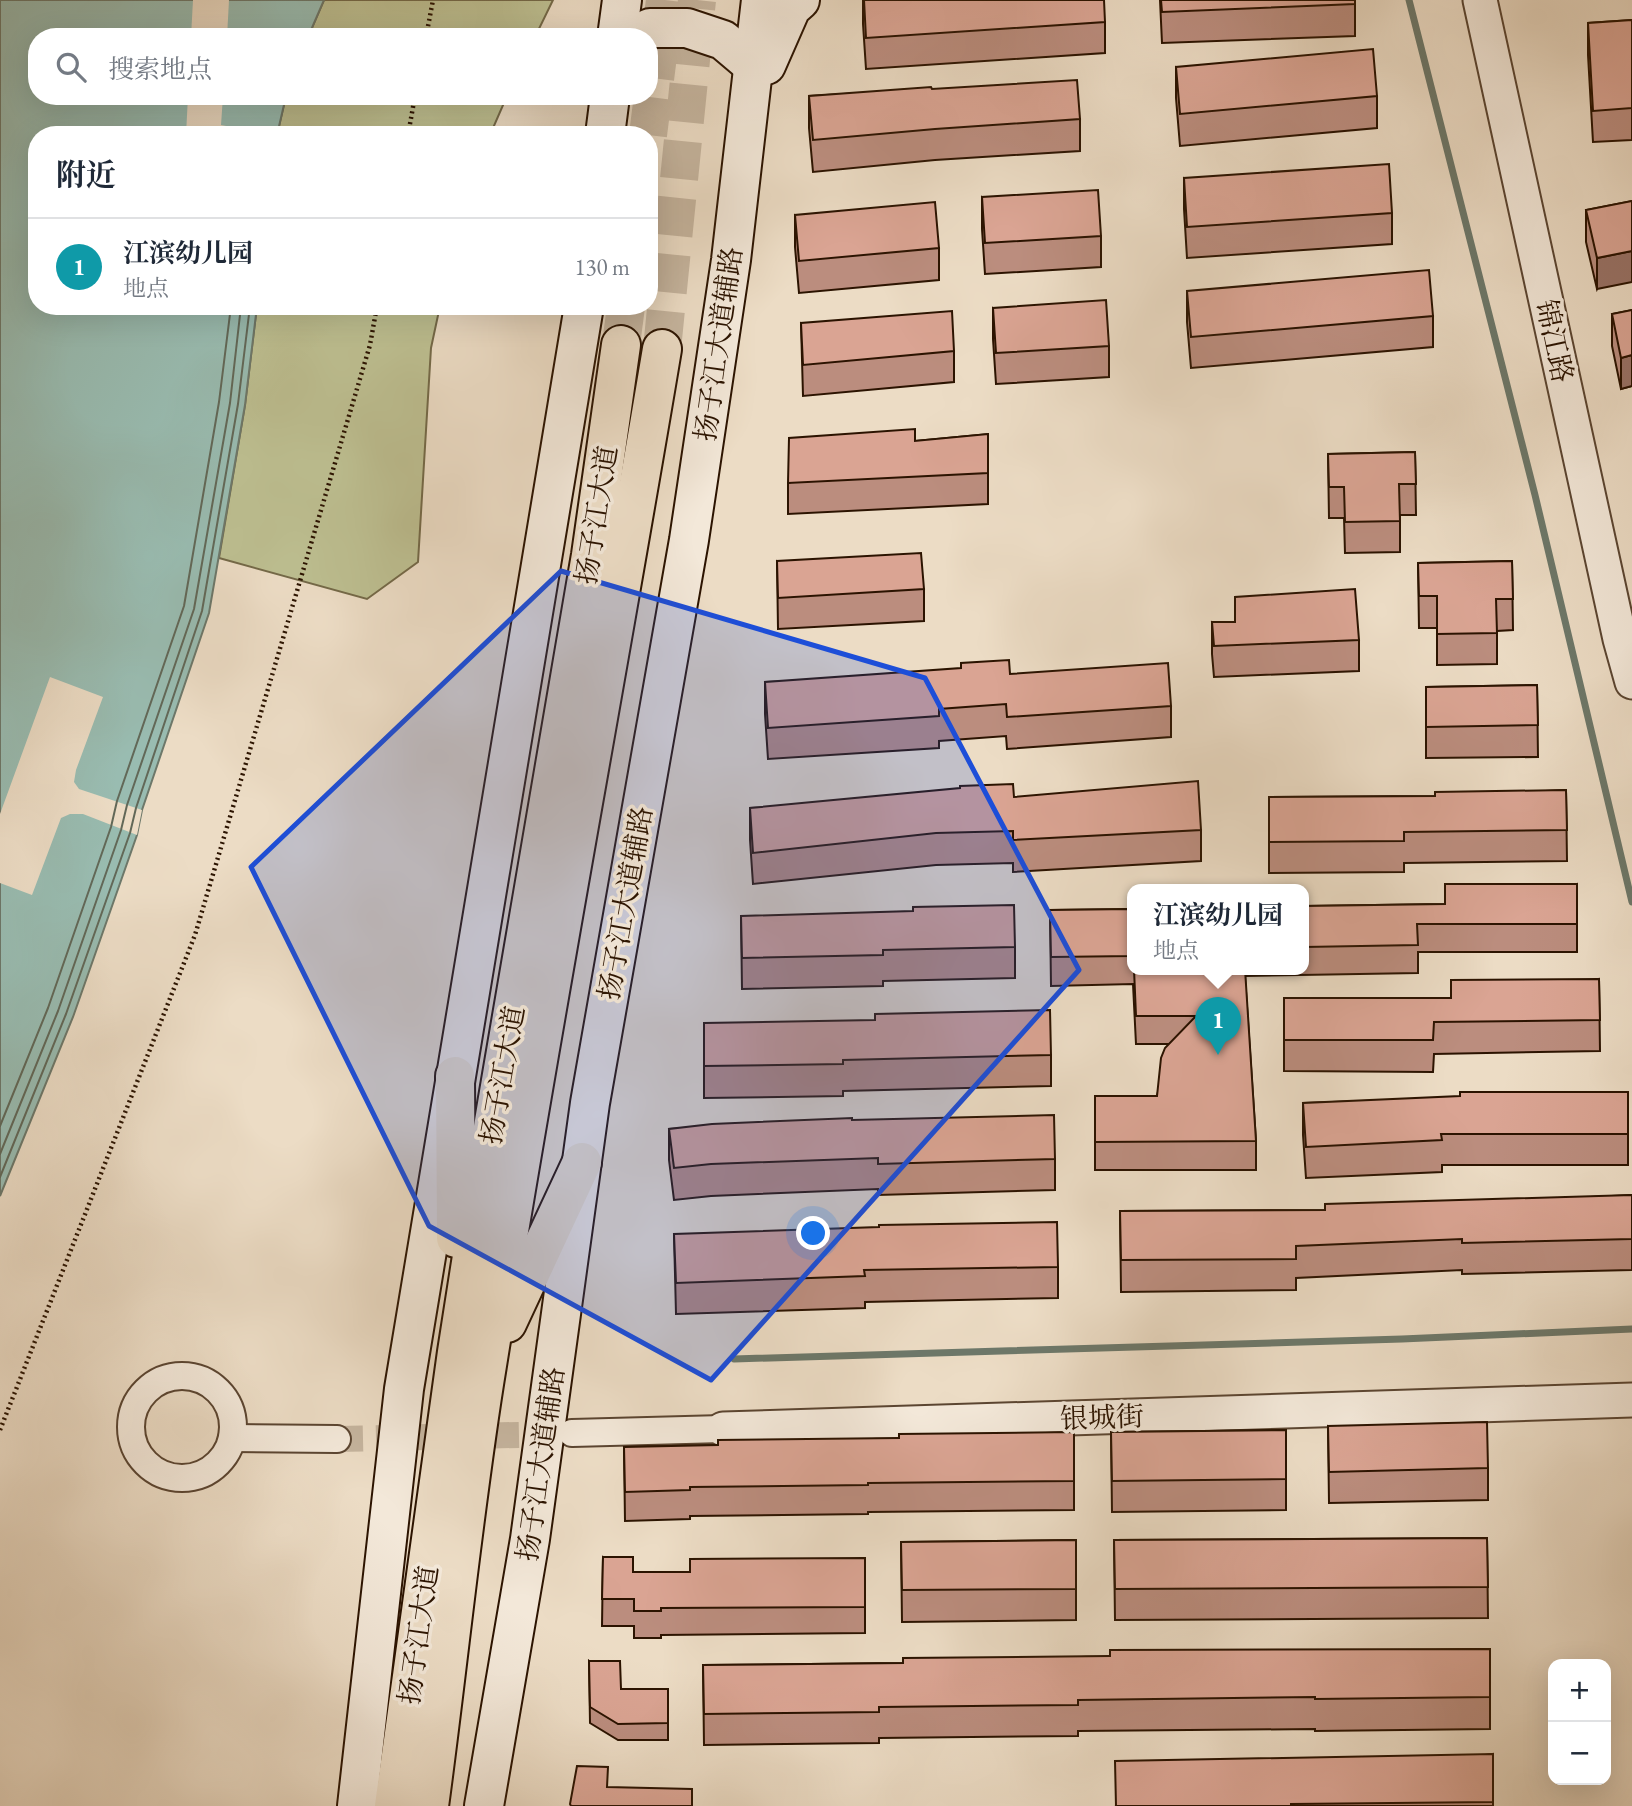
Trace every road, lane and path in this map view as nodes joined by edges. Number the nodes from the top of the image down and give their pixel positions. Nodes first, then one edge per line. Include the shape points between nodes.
1 (433, 0) edge
2 (622, 0) edge
3 (761, 0) edge
4 (800, 0) edge
5 (1480, 0) edge
6 (428, 28) edge
7 (618, 28) edge
8 (658, 28) edge
9 (753, 81) junction
10 (413, 105) edge
11 (609, 105) edge
12 (410, 126) edge
13 (606, 126) edge
14 (375, 315) edge
15 (582, 315) edge
16 (621, 345) tunnel mouth
17 (662, 349) tunnel mouth
18 (1626, 638) edge
19 (1632, 682) edge
20 (455, 1076) junction
21 (582, 1162) junction
22 (471, 1361) junction
23 (1632, 1400) edge
24 (723, 1429) joint
25 (0, 1430) edge
26 (572, 1433) tunnel mouth
27 (232, 1437) dead end
28 (337, 1439) tunnel mouth
29 (421, 1805) edge
30 (358, 1806) edge
31 (484, 1806) edge

1 - 6 path
2 - 7 main road
3 - 9 main road, 扬子江大道辅路
4 - 9 main road via 791,8
5 - 18 street, 锦江路
8 - 9 main road via 687,28 723,40
9 - 21 main road, 扬子江大道辅路 via 689,540
10 - 12 path
11 - 13 main road
14 - 25 path via 195,935
15 - 20 main road
16 - 22 highway, 扬子江大道 via 591,555 483,1186
17 - 22 highway, 扬子江大道 via 553,966
18 - 19 street, 锦江路
20 - 22 highway
20 - 30 main road via 404,1389
21 - 22 highway
21 - 31 main road, 扬子江大道辅路 via 530,1539
22 - 29 highway, 扬子江大道
23 - 24 street, 银城街
24 - 26 street, 银城街
27 - 28 street

